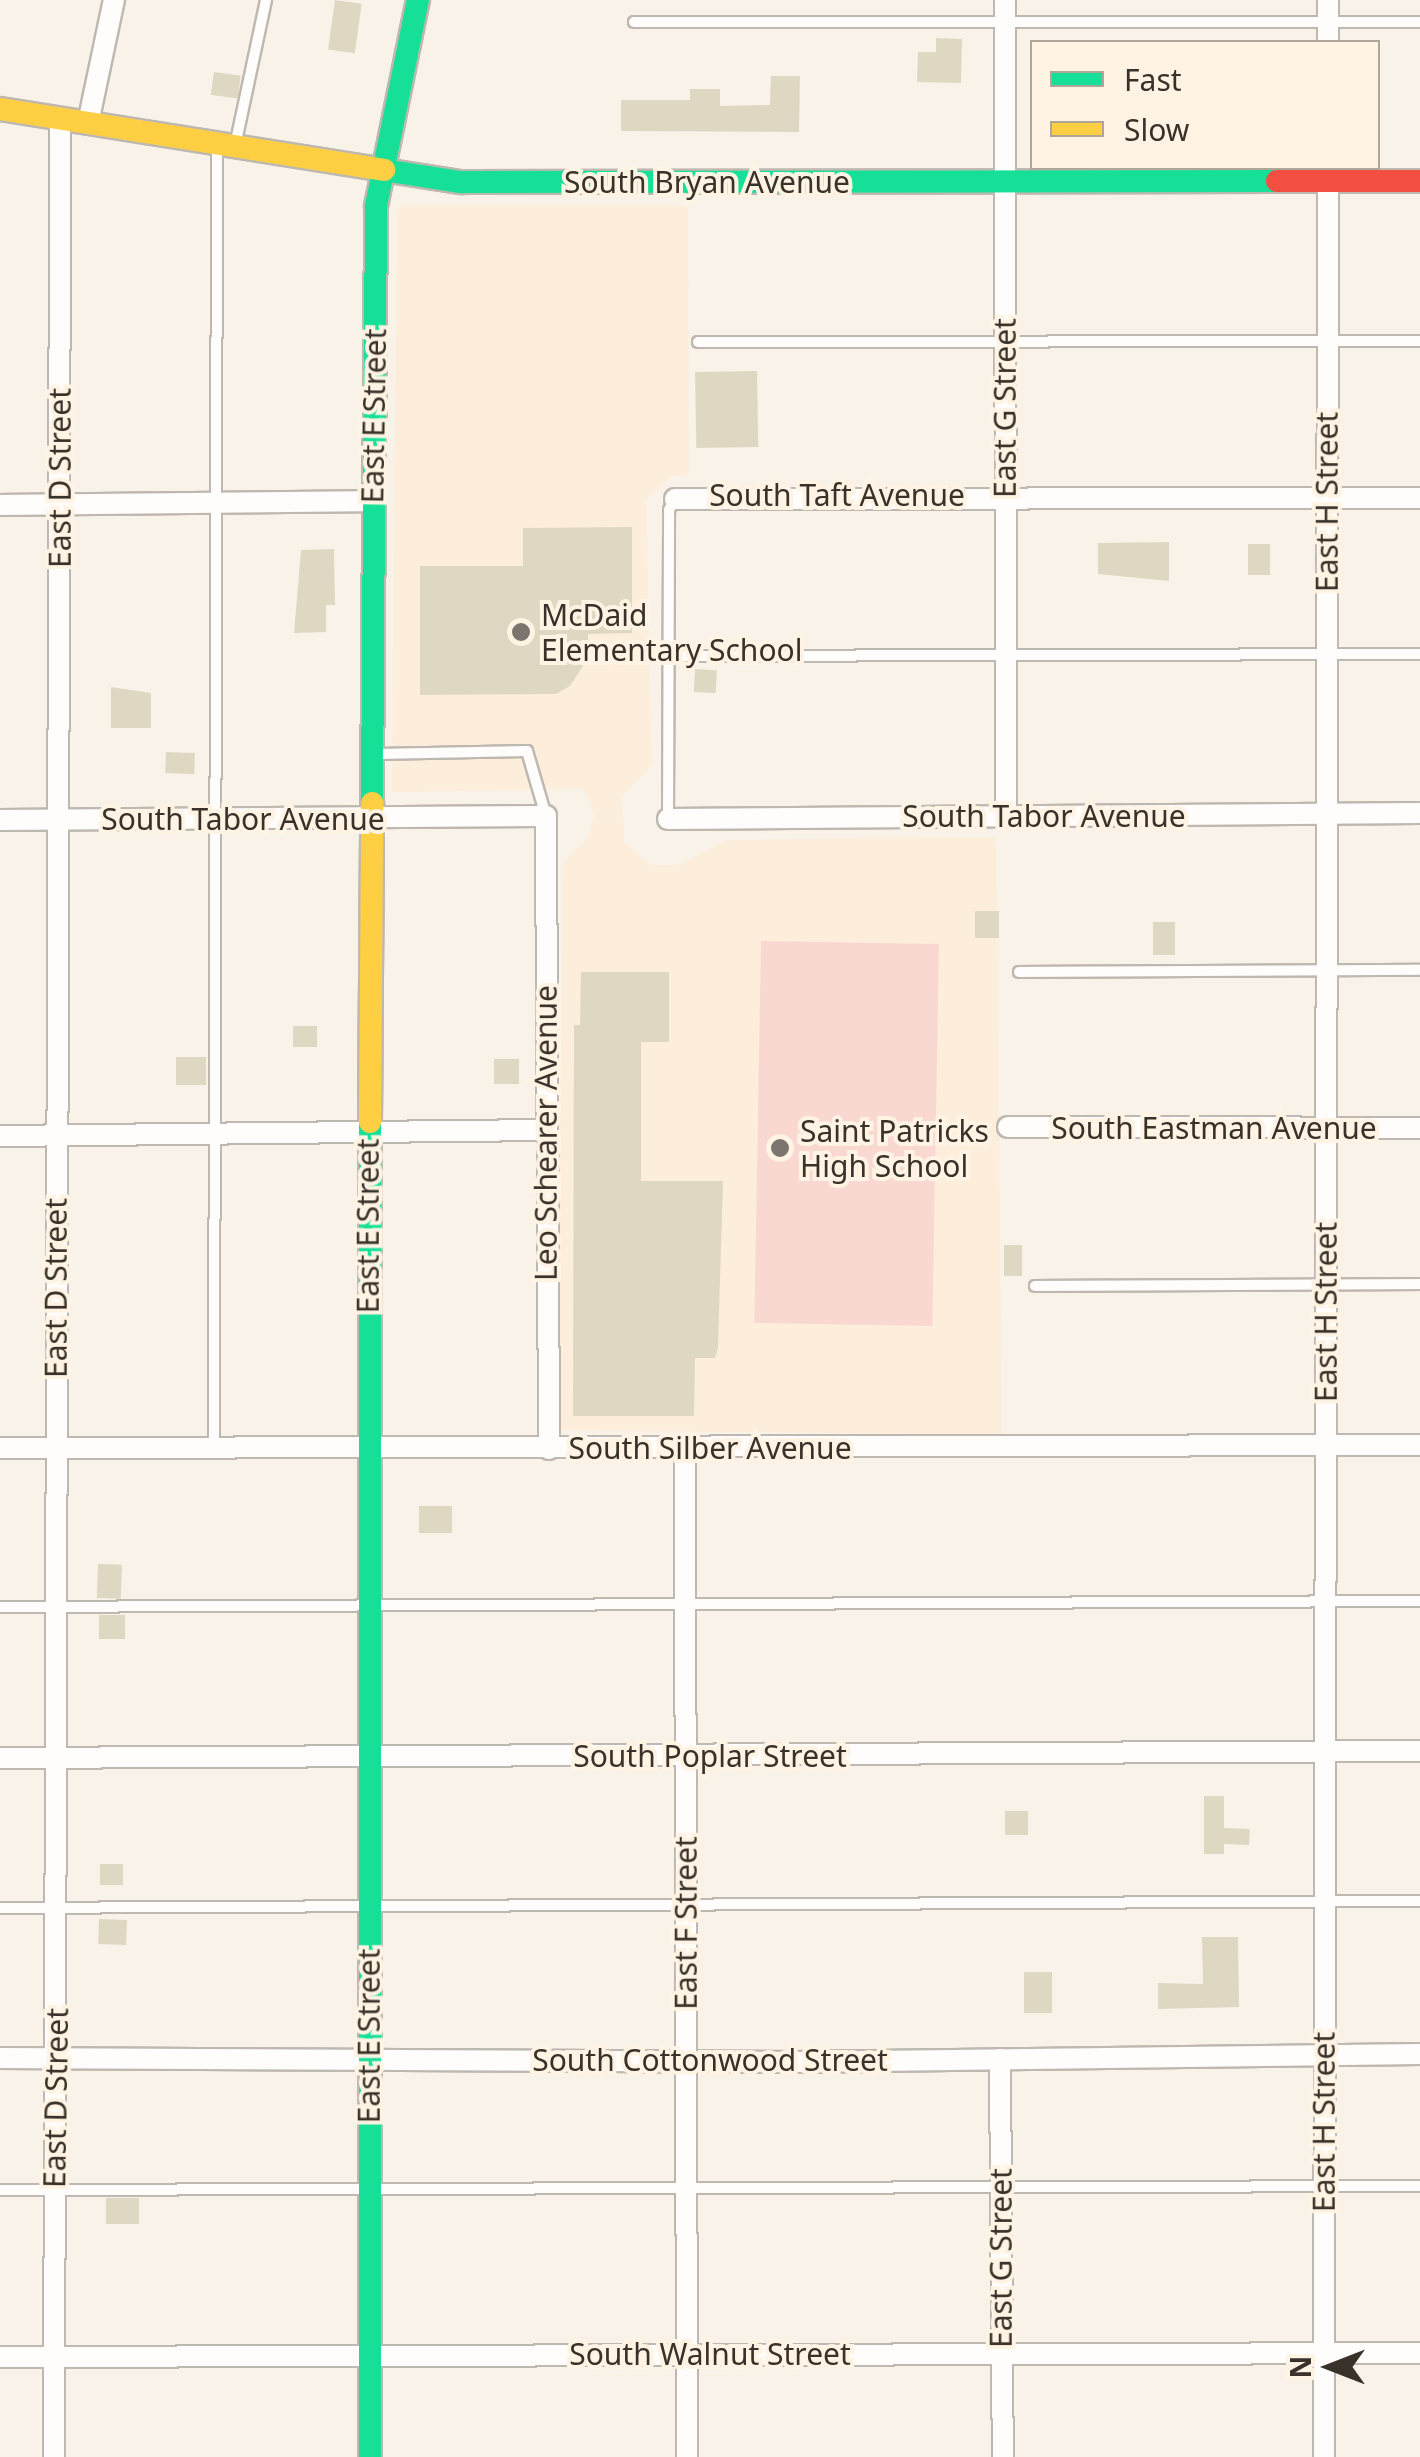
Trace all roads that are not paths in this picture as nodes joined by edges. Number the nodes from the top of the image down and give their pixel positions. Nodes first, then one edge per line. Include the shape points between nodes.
1 (114, 0) edge
2 (266, 0) edge
3 (418, 0) edge
4 (1006, 10) edge
5 (1328, 21) edge
6 (634, 22) dead end
7 (1420, 22) edge
8 (0, 108) edge
9 (60, 118) junction
10 (88, 123) junction
11 (226, 146) junction
12 (383, 174) junction
13 (1328, 174) edge
14 (1420, 180) edge
15 (1004, 181) junction
16 (1004, 339) junction
17 (1420, 340) edge
18 (1328, 341) junction
19 (698, 342) dead end
20 (1005, 495) junction
21 (1328, 498) junction
22 (1420, 498) edge
23 (674, 499) joint
24 (374, 501) junction
25 (216, 503) junction
26 (60, 504) junction
27 (0, 505) edge
28 (1420, 654) edge
29 (1327, 655) junction
30 (669, 656) junction
31 (1006, 658) junction
32 (371, 754) junction
33 (1327, 814) junction
34 (1420, 814) edge
35 (546, 816) junction
36 (1006, 816) junction
37 (370, 818) junction
38 (215, 819) junction
39 (668, 819) joint
40 (0, 820) edge
41 (58, 820) junction
42 (1420, 970) edge
43 (1326, 971) junction
44 (1020, 972) dead end
45 (1008, 1127) dead end
46 (1326, 1128) junction
47 (1420, 1128) edge
48 (547, 1130) junction
49 (368, 1132) junction
50 (214, 1134) junction
51 (55, 1135) junction
52 (0, 1136) edge
53 (1420, 1284) edge
54 (1326, 1285) junction
55 (1035, 1286) dead end
56 (1326, 1444) junction
57 (1420, 1444) edge
58 (0, 1448) edge
59 (57, 1448) junction
60 (214, 1448) junction
61 (368, 1448) junction
62 (685, 1448) junction
63 (550, 1449) junction
64 (1326, 1600) junction
65 (685, 1601) junction
66 (1420, 1601) edge
67 (368, 1604) junction
68 (0, 1606) edge
69 (60, 1606) junction
70 (1420, 1751) edge
71 (1325, 1752) junction
72 (685, 1756) junction
73 (368, 1757) junction
74 (0, 1758) edge
75 (60, 1758) junction
76 (1420, 1901) edge
77 (1325, 1902) junction
78 (686, 1904) junction
79 (368, 1906) junction
80 (0, 1908) edge
81 (58, 1908) junction
82 (1420, 2054) edge
83 (1325, 2055) junction
84 (0, 2058) edge
85 (57, 2058) junction
86 (369, 2058) junction
87 (1000, 2059) junction
88 (686, 2061) junction
89 (1420, 2186) edge
90 (1324, 2187) junction
91 (1001, 2188) junction
92 (687, 2189) junction
93 (0, 2190) edge
94 (56, 2190) junction
95 (369, 2190) junction
96 (1324, 2353) junction
97 (1420, 2353) edge
98 (687, 2354) junction
99 (1002, 2354) junction
100 (370, 2356) junction
101 (0, 2357) edge
102 (54, 2357) junction
103 (54, 2457) edge
104 (370, 2457) edge
105 (687, 2457) edge
106 (1003, 2457) edge
107 (1324, 2457) edge

1 - 10 street
2 - 11 lane
3 - 12 street, East E Street
4 - 5 lane
4 - 6 lane
4 - 15 street, East G Street
5 - 7 lane
8 - 9 street, South Bryan Avenue
9 - 10 street, South Bryan Avenue
9 - 26 street, East D Street
10 - 11 street, South Bryan Avenue
11 - 12 street, South Bryan Avenue
11 - 25 lane
12 - 15 street, South Bryan Avenue via 461,182
12 - 24 street, East E Street via 376,206
13 - 14 street, South Bryan Avenue
13 - 15 street, South Bryan Avenue
13 - 18 street, East H Street
15 - 16 street, East G Street
16 - 18 lane
16 - 19 lane
16 - 20 street, East G Street
17 - 18 lane
18 - 21 street, East H Street
20 - 21 street, South Taft Avenue
20 - 23 street, South Taft Avenue
20 - 31 street, East G Street
21 - 22 street, South Taft Avenue
21 - 29 street, East H Street
23 - 30 lane
24 - 25 street
24 - 32 street, East E Street
25 - 26 street
25 - 38 lane
26 - 27 street
26 - 41 street, East D Street
28 - 29 lane
29 - 31 lane
29 - 33 street, East H Street
30 - 31 lane
30 - 39 lane
31 - 36 street, East G Street
32 - 35 lane via 528,751
32 - 37 street, East E Street
33 - 34 street, South Tabor Avenue
33 - 36 street, South Tabor Avenue
33 - 43 street, East H Street
35 - 37 street, South Tabor Avenue
35 - 48 street, Leo Schearer Avenue
36 - 39 street, South Tabor Avenue
37 - 38 street, South Tabor Avenue
37 - 49 street, East E Street
38 - 41 street, South Tabor Avenue
38 - 50 lane
40 - 41 street, South Tabor Avenue
41 - 51 street, East D Street
42 - 43 lane
43 - 44 lane
43 - 46 street, East H Street
45 - 46 street, South Eastman Avenue
46 - 47 street, South Eastman Avenue
46 - 54 street, East H Street
48 - 49 street
48 - 63 street, Leo Schearer Avenue
49 - 50 street
49 - 61 street, East E Street
50 - 51 street
50 - 60 lane
51 - 52 street
51 - 59 street, East D Street
53 - 54 lane
54 - 55 lane
54 - 56 street, East H Street
56 - 57 street, South Silber Avenue
56 - 62 street, South Silber Avenue
56 - 64 street, East H Street
58 - 59 street, South Silber Avenue
59 - 60 street, South Silber Avenue
59 - 69 street, East D Street
60 - 61 street, South Silber Avenue
61 - 63 street, South Silber Avenue
61 - 67 street, East E Street
62 - 63 street, South Silber Avenue
62 - 65 street, East F Street
64 - 65 lane
64 - 66 lane
64 - 71 street, East H Street
65 - 67 lane
65 - 72 street, East F Street
67 - 69 lane
67 - 73 street, East E Street
68 - 69 lane
69 - 75 street, East D Street
70 - 71 street, South Poplar Street
71 - 72 street, South Poplar Street
71 - 77 street, East H Street
72 - 73 street, South Poplar Street
72 - 78 street, East F Street
73 - 75 street, South Poplar Street
73 - 79 street, East E Street
74 - 75 street, South Poplar Street
75 - 81 street, East D Street
76 - 77 lane
77 - 78 lane
77 - 83 street, East H Street
78 - 79 lane
78 - 88 street, East F Street
79 - 81 lane
79 - 86 street, East E Street
80 - 81 lane
81 - 85 street, East D Street
82 - 83 street, South Cottonwood Street
83 - 87 street, South Cottonwood Street
83 - 90 street, East H Street
84 - 85 street, South Cottonwood Street
85 - 86 street, South Cottonwood Street
85 - 94 street, East D Street
86 - 88 street, South Cottonwood Street
86 - 95 street, East E Street
87 - 88 street, South Cottonwood Street
87 - 91 street, East G Street
88 - 92 street, East F Street
89 - 90 lane
90 - 91 lane
90 - 96 street, East H Street
91 - 92 lane
91 - 99 street, East G Street
92 - 95 lane
92 - 98 street, East F Street
93 - 94 lane
94 - 95 lane
94 - 102 street, East D Street
95 - 100 street, East E Street
96 - 97 street, South Walnut Street
96 - 99 street, South Walnut Street
96 - 107 street, East H Street
98 - 99 street, South Walnut Street
98 - 100 street, South Walnut Street
98 - 105 street, East F Street
99 - 106 street, East G Street
100 - 102 street, South Walnut Street
100 - 104 street, East E Street
101 - 102 street, South Walnut Street
102 - 103 street, East D Street

